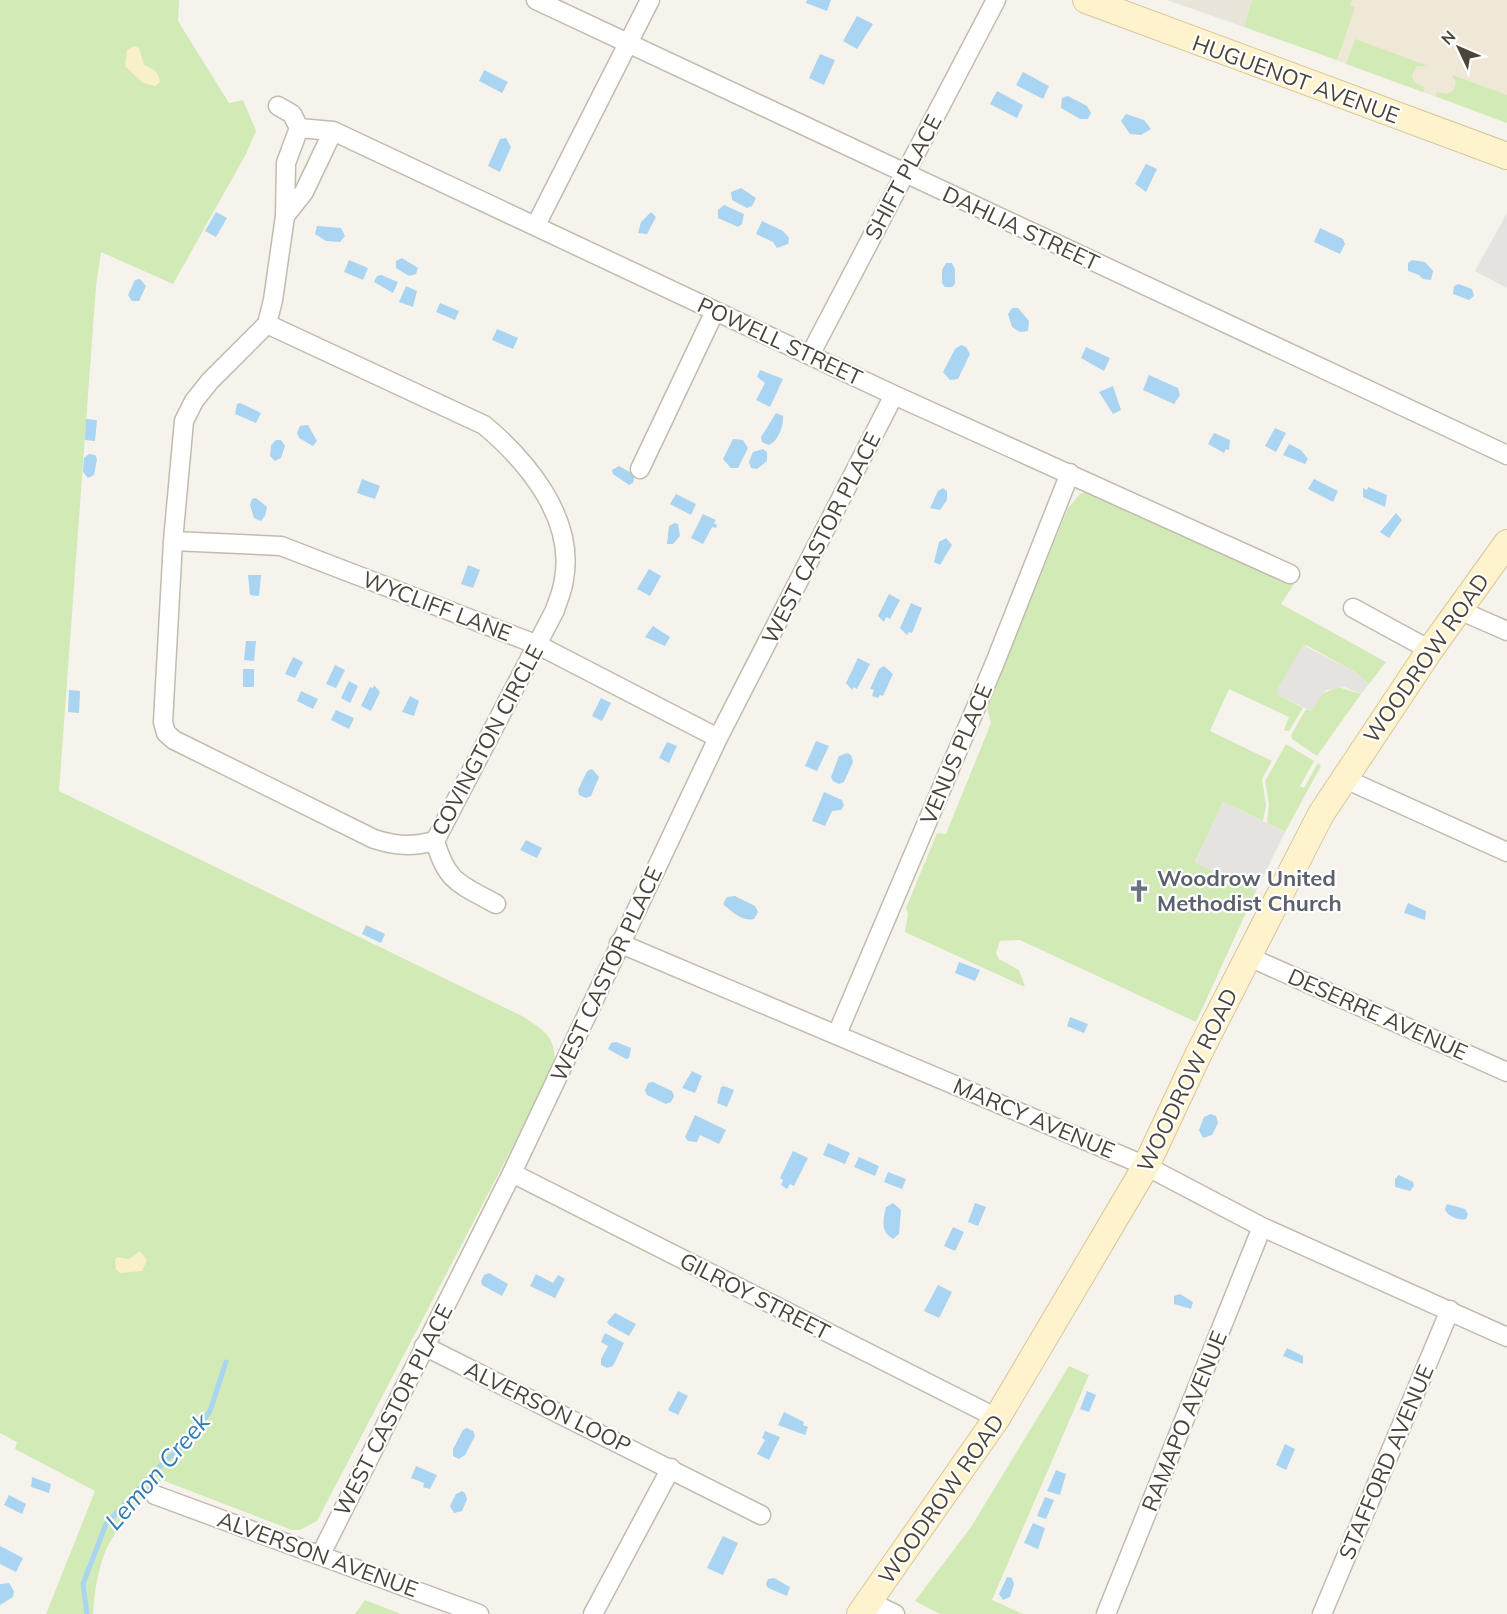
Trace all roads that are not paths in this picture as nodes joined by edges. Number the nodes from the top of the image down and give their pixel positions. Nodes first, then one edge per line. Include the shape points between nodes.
1 (536, 0) edge
2 (650, 0) edge
3 (996, 0) edge
4 (1086, 0) edge
5 (1119, 6) edge
6 (628, 44) junction
7 (278, 106) dead end
8 (299, 128) junction
9 (333, 131) junction
10 (1507, 156) edge
11 (905, 173) junction
12 (285, 216) junction
13 (536, 225) junction
14 (715, 311) junction
15 (267, 324) junction
16 (810, 355) junction
17 (894, 394) junction
18 (1507, 455) edge
19 (640, 469) dead end
20 (1070, 473) junction
21 (172, 541) junction
22 (1507, 543) edge
23 (1290, 574) dead end
24 (1353, 608) dead end
25 (1459, 610) junction
26 (1507, 631) edge
27 (538, 645) junction
28 (1430, 650) junction
29 (718, 738) junction
30 (1343, 778) junction
31 (435, 841) junction
32 (1507, 852) edge
33 (496, 904) dead end
34 (619, 943) junction
35 (1249, 957) junction
36 (837, 1034) junction
37 (1507, 1072) edge
38 (1146, 1166) junction
39 (512, 1173) junction
40 (1262, 1227) junction
41 (1450, 1310) junction
42 (1507, 1337) edge
43 (424, 1346) junction
44 (997, 1418) junction
45 (671, 1468) junction
46 (156, 1495) dead end
47 (761, 1515) dead end
48 (321, 1554) junction
49 (865, 1608) edge
50 (479, 1614) edge
51 (592, 1614) edge
52 (894, 1614) edge
53 (1106, 1614) edge
54 (1322, 1614) edge

1 - 6 street, DAHLIA STREET
2 - 6 street
3 - 11 street, SHIFT PLACE
4 - 5 street, HUGUENOT AVENUE
5 - 10 street, HUGUENOT AVENUE
6 - 11 street, DAHLIA STREET
6 - 13 street
7 - 8 street via 292,114
8 - 9 street, POWELL STREET
8 - 12 street via 286,163
9 - 12 street via 304,192
9 - 13 street, POWELL STREET
11 - 16 street, SHIFT PLACE
11 - 18 street, DAHLIA STREET
12 - 15 street
13 - 14 street, POWELL STREET
14 - 16 street, POWELL STREET
14 - 19 street
15 - 21 street, COVINGTON CIRCLE via 210,381 184,421
15 - 27 street, COVINGTON CIRCLE via 484,425 519,458 553,508 564,550 565,578
16 - 17 street, POWELL STREET
17 - 20 street, POWELL STREET
17 - 29 street, WEST CASTOR PLACE
20 - 23 street, POWELL STREET
20 - 36 street, VENUS PLACE via 994,665
21 - 27 street, WYCLIFF LANE via 281,546
21 - 31 street, COVINGTON CIRCLE via 163,722 166,733 374,839 395,846
22 - 25 street, WOODROW ROAD
24 - 28 street
25 - 26 street
25 - 28 street, WOODROW ROAD
27 - 29 street, WYCLIFF LANE
27 - 31 street, COVINGTON CIRCLE
28 - 30 street, WOODROW ROAD
29 - 34 street, WEST CASTOR PLACE
30 - 32 street
30 - 35 street, WOODROW ROAD
31 - 33 street via 442,866 449,875
34 - 36 street, MARCY AVENUE
34 - 39 street, WEST CASTOR PLACE
35 - 37 street, DESERRE AVENUE
35 - 38 street, WOODROW ROAD
36 - 38 street, MARCY AVENUE
38 - 40 street, MARCY AVENUE
38 - 44 street, WOODROW ROAD
39 - 43 street, WEST CASTOR PLACE
39 - 44 street, GILROY STREET
40 - 41 street, MARCY AVENUE
40 - 53 street, RAMAPO AVENUE
41 - 42 street, MARCY AVENUE
41 - 54 street, STAFFORD AVENUE
43 - 45 street, ALVERSON LOOP
43 - 48 street, WEST CASTOR PLACE
44 - 49 street, WOODROW ROAD
45 - 47 street, ALVERSON LOOP
45 - 51 street
46 - 48 street, ALVERSON AVENUE
48 - 50 street, ALVERSON AVENUE
49 - 52 street

